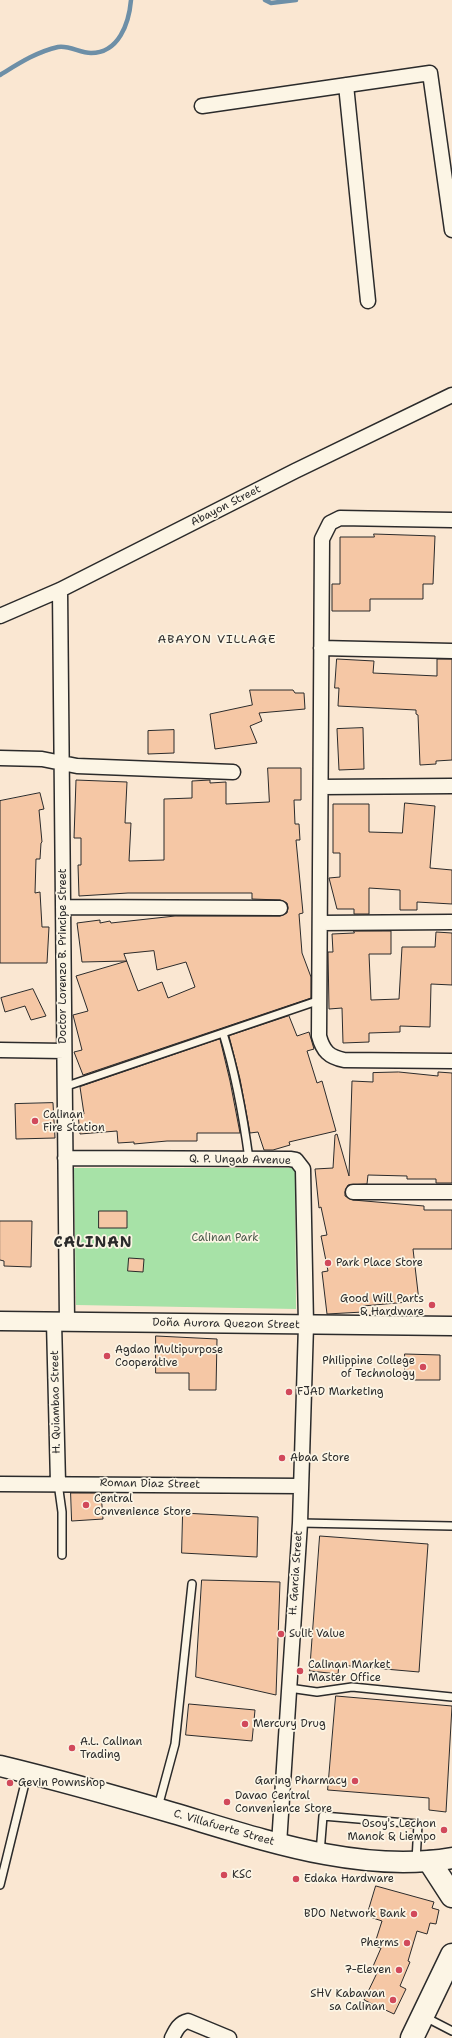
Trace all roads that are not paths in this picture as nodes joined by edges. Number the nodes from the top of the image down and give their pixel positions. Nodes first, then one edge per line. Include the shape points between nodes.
1 (346, 85) junction
2 (202, 106) dead end
3 (452, 230) edge
4 (368, 301) dead end
5 (452, 395) edge
6 (452, 520) edge
7 (60, 590) junction
8 (0, 616) edge
9 (321, 648) junction
10 (452, 651) edge
11 (0, 758) edge
12 (62, 763) junction
13 (233, 772) dead end
14 (452, 786) edge
15 (321, 787) junction
16 (63, 907) junction
17 (280, 908) dead end
18 (452, 922) edge
19 (320, 924) junction
20 (320, 1000) junction
21 (223, 1033) junction
22 (0, 1050) edge
23 (64, 1051) junction
24 (452, 1061) edge
25 (64, 1087) junction
26 (65, 1158) junction
27 (249, 1159) junction
28 (353, 1192) dead end
29 (452, 1192) edge
30 (0, 1321) edge
31 (60, 1322) junction
32 (306, 1325) junction
33 (452, 1326) edge
34 (58, 1483) junction
35 (0, 1484) edge
36 (301, 1486) junction
37 (300, 1523) junction
38 (452, 1526) edge
39 (62, 1555) dead end
40 (192, 1584) dead end
41 (289, 1688) junction
42 (452, 1697) edge
43 (0, 1766) edge
44 (27, 1773) junction
45 (158, 1809) junction
46 (279, 1844) junction
47 (320, 1853) junction
48 (452, 1858) edge
49 (423, 1862) junction
50 (0, 1885) edge
51 (452, 1896) edge
52 (450, 1963) edge
53 (423, 2016) junction
54 (452, 2031) edge
55 (172, 2038) edge
56 (229, 2038) edge
57 (412, 2038) edge

1 - 2 street
1 - 3 street via 430,73
1 - 4 street
5 - 7 street, Abayon Street
6 - 9 street via 340,518 330,523 322,539
7 - 8 street, Abayon Street
7 - 12 street, Doctor Lorenzo B. Principe Street
9 - 10 street
9 - 15 street
11 - 12 street via 42,759
12 - 13 street via 77,766
12 - 16 street, Doctor Lorenzo B. Principe Street
14 - 15 street
15 - 19 street
16 - 17 street
16 - 23 street, Doctor Lorenzo B. Principe Street
18 - 19 street
19 - 20 street
20 - 21 lane
20 - 24 street via 319,1036 327,1053 334,1058
21 - 25 lane
21 - 27 lane via 241,1098
22 - 23 street
23 - 25 street, Doctor Lorenzo B. Principe Street
25 - 26 street, Doctor Lorenzo B. Principe Street
26 - 27 street, Q. P. Ungab Avenue
26 - 31 street, Doctor Lorenzo B. Principe Street
27 - 32 street, Q. P. Ungab Avenue via 296,1160 303,1169
28 - 29 street
30 - 31 street, Doña Aurora Quezon Street
31 - 32 street, Doña Aurora Quezon Street
31 - 34 street, H. Quiambao Street
32 - 33 street, Doña Aurora Quezon Street
32 - 36 street, H. Garcia Street
34 - 35 street, Roman Diaz Street
34 - 36 street, Roman Diaz Street
34 - 39 lane via 62,1512
36 - 37 street, H. Garcia Street
37 - 38 lane
37 - 41 street, H. Garcia Street
40 - 45 lane via 175,1744
41 - 42 lane via 317,1692 352,1687
41 - 46 street, H. Garcia Street
43 - 44 main road, C. Villafuerte Street
44 - 45 main road, C. Villafuerte Street
44 - 50 lane
45 - 46 main road, C. Villafuerte Street
46 - 47 main road, C. Villafuerte Street
47 - 49 main road, C. Villafuerte Street
47 - 49 lane via 323,1816 418,1824
48 - 49 main road, C. Villafuerte Street
49 - 51 highway
52 - 53 highway
53 - 54 lane
53 - 57 highway
55 - 56 street via 182,2022 188,2021

